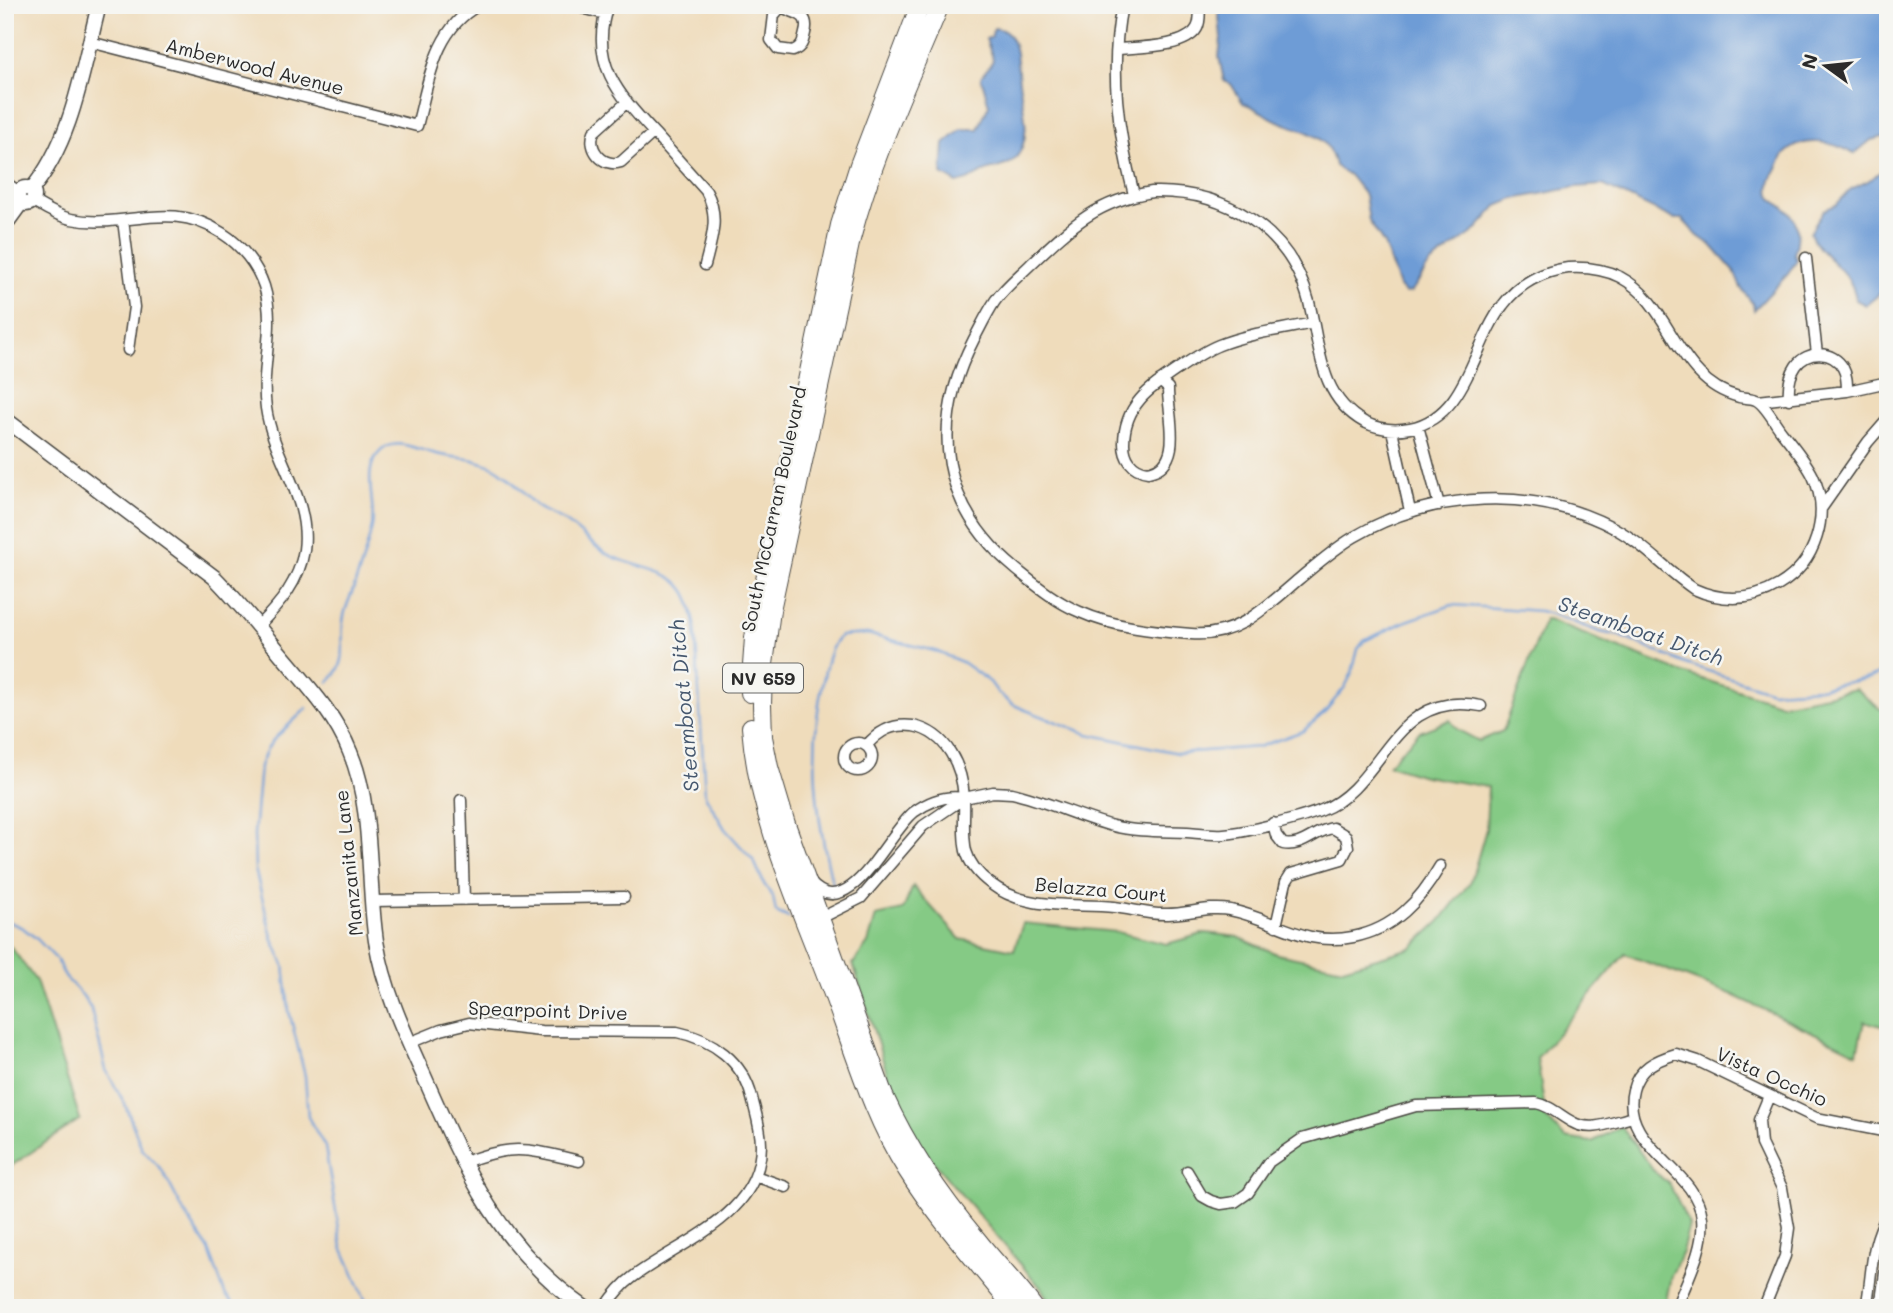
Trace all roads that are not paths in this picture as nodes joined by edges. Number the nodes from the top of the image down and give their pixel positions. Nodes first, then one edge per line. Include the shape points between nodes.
1 (99, 5) edge
2 (479, 5) edge
3 (571, 5) edge
4 (920, 5) edge
5 (940, 5) edge
6 (1122, 5) edge
7 (1199, 5) edge
8 (606, 10) edge
9 (90, 42) junction
10 (1117, 49) junction
11 (626, 103) junction
12 (653, 133) junction
13 (5, 182) edge
14 (1134, 195) junction
15 (26, 196) junction
16 (122, 220) junction
17 (5, 225) edge
18 (1806, 258) dead end
19 (705, 265) dead end
20 (1313, 323) junction
21 (128, 350) dead end
22 (1817, 354) junction
23 (1160, 381) junction
24 (1888, 382) edge
25 (1847, 391) junction
26 (1789, 399) junction
27 (1758, 401) junction
28 (5, 419) edge
29 (1888, 419) edge
30 (1418, 426) junction
31 (1392, 430) junction
32 (1438, 505) junction
33 (1821, 509) junction
34 (1410, 511) junction
35 (258, 626) junction
36 (1481, 706) dead end
37 (867, 745) dead end
38 (964, 797) junction
39 (461, 800) dead end
40 (1273, 823) junction
41 (1440, 866) dead end
42 (798, 882) junction
43 (624, 897) dead end
44 (464, 900) junction
45 (372, 901) junction
46 (821, 918) junction
47 (1276, 926) junction
48 (409, 1043) junction
49 (1769, 1096) junction
50 (1633, 1117) junction
51 (1888, 1132) edge
52 (579, 1161) dead end
53 (462, 1163) junction
54 (1187, 1171) dead end
55 (755, 1176) junction
56 (786, 1187) dead end
57 (1888, 1214) edge
58 (1887, 1259) edge
59 (1871, 1262) junction
60 (585, 1308) edge
61 (605, 1308) edge
62 (1014, 1308) edge
63 (1034, 1308) edge
64 (1679, 1308) edge
65 (1764, 1308) edge
66 (1866, 1308) edge
67 (1880, 1308) edge

1 - 9 street
2 - 9 street, Amberwood Avenue via 460,18 442,41 417,126
3 - 8 street
4 - 42 main road, South McCarran Boulevard / NV 659 via 840,225 754,638 750,706 755,761 762,796
5 - 42 main road, South McCarran Boulevard / NV 659 via 862,197 771,610 763,672 763,737
6 - 10 street
7 - 10 street via 1199,23 1189,37 1170,44
8 - 11 street via 604,60
9 - 15 street via 59,147
10 - 14 street via 1120,132
11 - 12 street
11 - 12 street via 592,137 593,149 609,163 621,162
12 - 19 street via 711,201 715,220
13 - 15 street
14 - 20 street via 1190,194 1224,203 1256,223 1294,266
14 - 34 street via 1086,215 1016,278 996,299 964,359 949,408 947,450 959,497 984,538 1043,591 1079,612 1116,624 1201,635 1244,624 1335,550
15 - 16 street via 74,220
15 - 17 street
16 - 21 street via 134,307
16 - 35 street via 166,215 211,226 243,251 263,284 270,317 264,370 266,409 276,448 300,502 305,535 294,582
18 - 22 street
20 - 23 street via 1220,345
20 - 31 street via 1323,371 1335,396 1367,424
22 - 25 street via 1839,362
22 - 26 street via 1797,365 1789,381
23 - 23 street via 1139,398 1125,432 1129,462 1148,472 1164,463 1172,438 1168,388
24 - 25 street
25 - 26 street
26 - 27 street
27 - 30 street via 1725,392 1700,374 1656,307 1635,286 1607,272 1577,268 1547,273 1513,293 1495,317 1460,391 1440,414
27 - 33 street via 1807,466
28 - 35 street, Manzanita Lane via 214,577
29 - 33 street
30 - 31 street
30 - 32 street
31 - 34 street
32 - 33 street via 1517,500 1566,509 1616,529 1694,589 1740,599 1771,590 1797,571 1816,538
32 - 34 street
35 - 45 street, Manzanita Lane via 330,715 351,753 362,794
36 - 40 street via 1454,702 1428,712 1396,736 1340,801
37 - 38 street, Belazza Court via 888,728 901,725 925,730 950,750
38 - 40 street via 1012,793 1128,830 1224,834
38 - 42 street via 934,800 913,813 868,870 840,895
38 - 46 street via 923,826 861,898
38 - 47 street, Belazza Court via 964,841 970,861 977,872 1007,894 1035,902 1152,913 1221,909
39 - 44 street
40 - 47 street via 1279,840 1292,846 1333,828 1348,841 1342,859 1289,877
41 - 47 street, Belazza Court via 1419,899 1376,930 1326,940
42 - 46 main road via 803,902
42 - 62 main road, South McCarran Boulevard / NV 659 via 890,1139 922,1192
43 - 44 street
44 - 45 street
45 - 48 street, Manzanita Lane via 384,980
46 - 63 main road via 896,1122 928,1177
48 - 53 street, Manzanita Lane
48 - 55 street, Spearpoint Drive via 470,1023 541,1031 692,1035 718,1048 746,1080 760,1132
49 - 50 street, Vista Occhio via 1676,1054 1645,1067 1635,1080 1630,1100
49 - 51 street, Vista Occhio via 1816,1118
49 - 65 street via 1759,1120 1761,1144 1782,1188 1789,1228 1786,1256
50 - 54 street via 1588,1128 1536,1103 1416,1106 1302,1139 1269,1162 1248,1193 1235,1202 1210,1202
50 - 64 street via 1645,1140 1697,1200 1702,1218 1700,1242
52 - 53 street via 514,1149
53 - 60 street, Manzanita Lane via 508,1235
55 - 56 street
55 - 61 street, Spearpoint Drive via 747,1193 726,1216 635,1276
57 - 59 street
58 - 59 street
58 - 67 street
59 - 66 street

